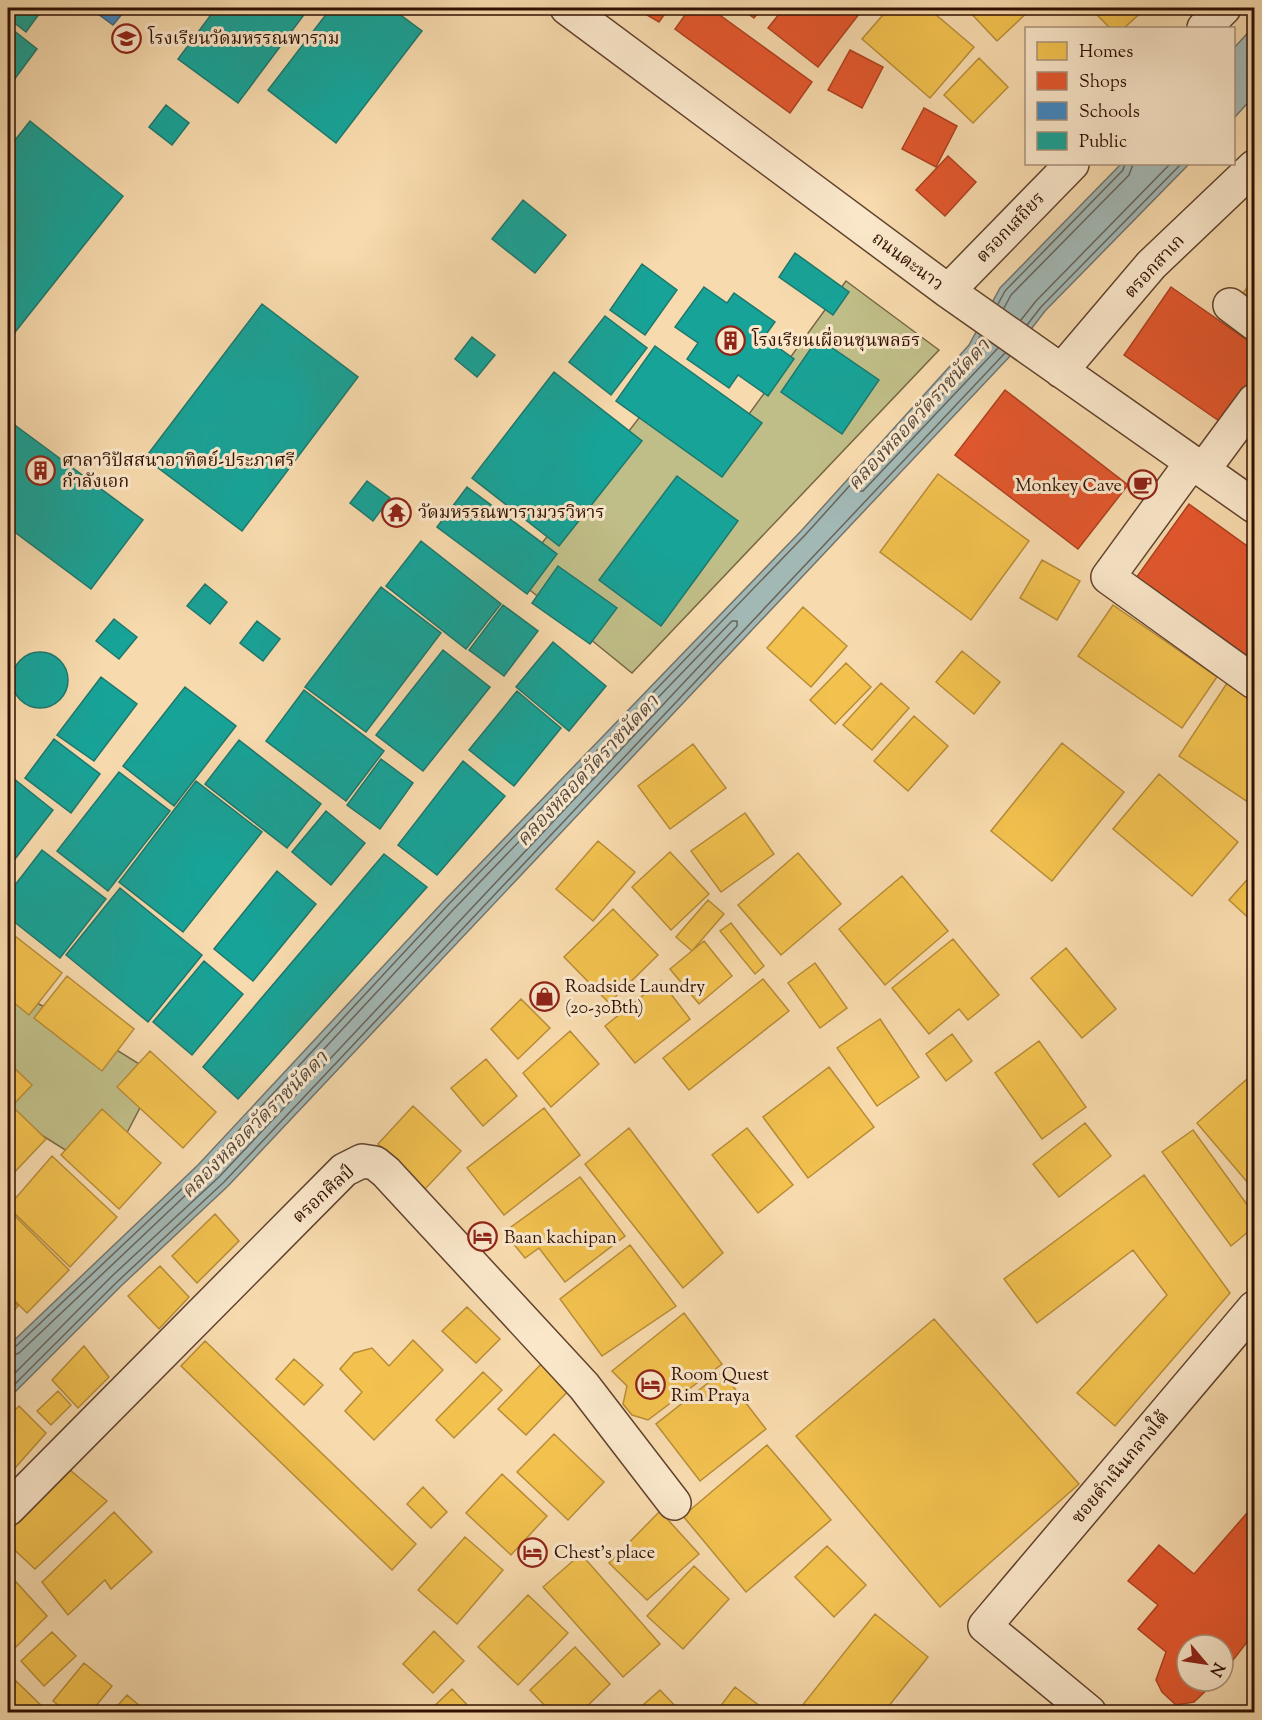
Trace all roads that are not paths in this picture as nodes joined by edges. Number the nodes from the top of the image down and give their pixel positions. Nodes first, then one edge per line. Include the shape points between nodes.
1 (567, 8) edge
2 (1224, 8) edge
3 (1205, 27) edge
4 (1071, 165) edge
5 (1254, 167) edge
6 (960, 299) junction
7 (1061, 371) junction
8 (1254, 401) edge
9 (1198, 466) junction
10 (1254, 506) edge
11 (1254, 682) edge
12 (1254, 1308) edge
13 (674, 1503) dead end
14 (8, 1509) edge
15 (1089, 1713) edge

1 - 6 street, ถนนตะนาว
2 - 3 street
4 - 6 street, ตรอกเสถียร
5 - 7 street, ตรอกสาเก via 1151,265
6 - 7 street, ถนนตะนาว
7 - 9 street, ถนนตะนาว
8 - 9 street
9 - 10 street, ถนนตะนาว
9 - 11 street via 1108,577
12 - 15 street, ซอยดำเนินกลางใต้ via 985,1626
13 - 14 street, ตรอกศิลป์ via 584,1386 386,1172 375,1163 362,1161 344,1170 262,1250

